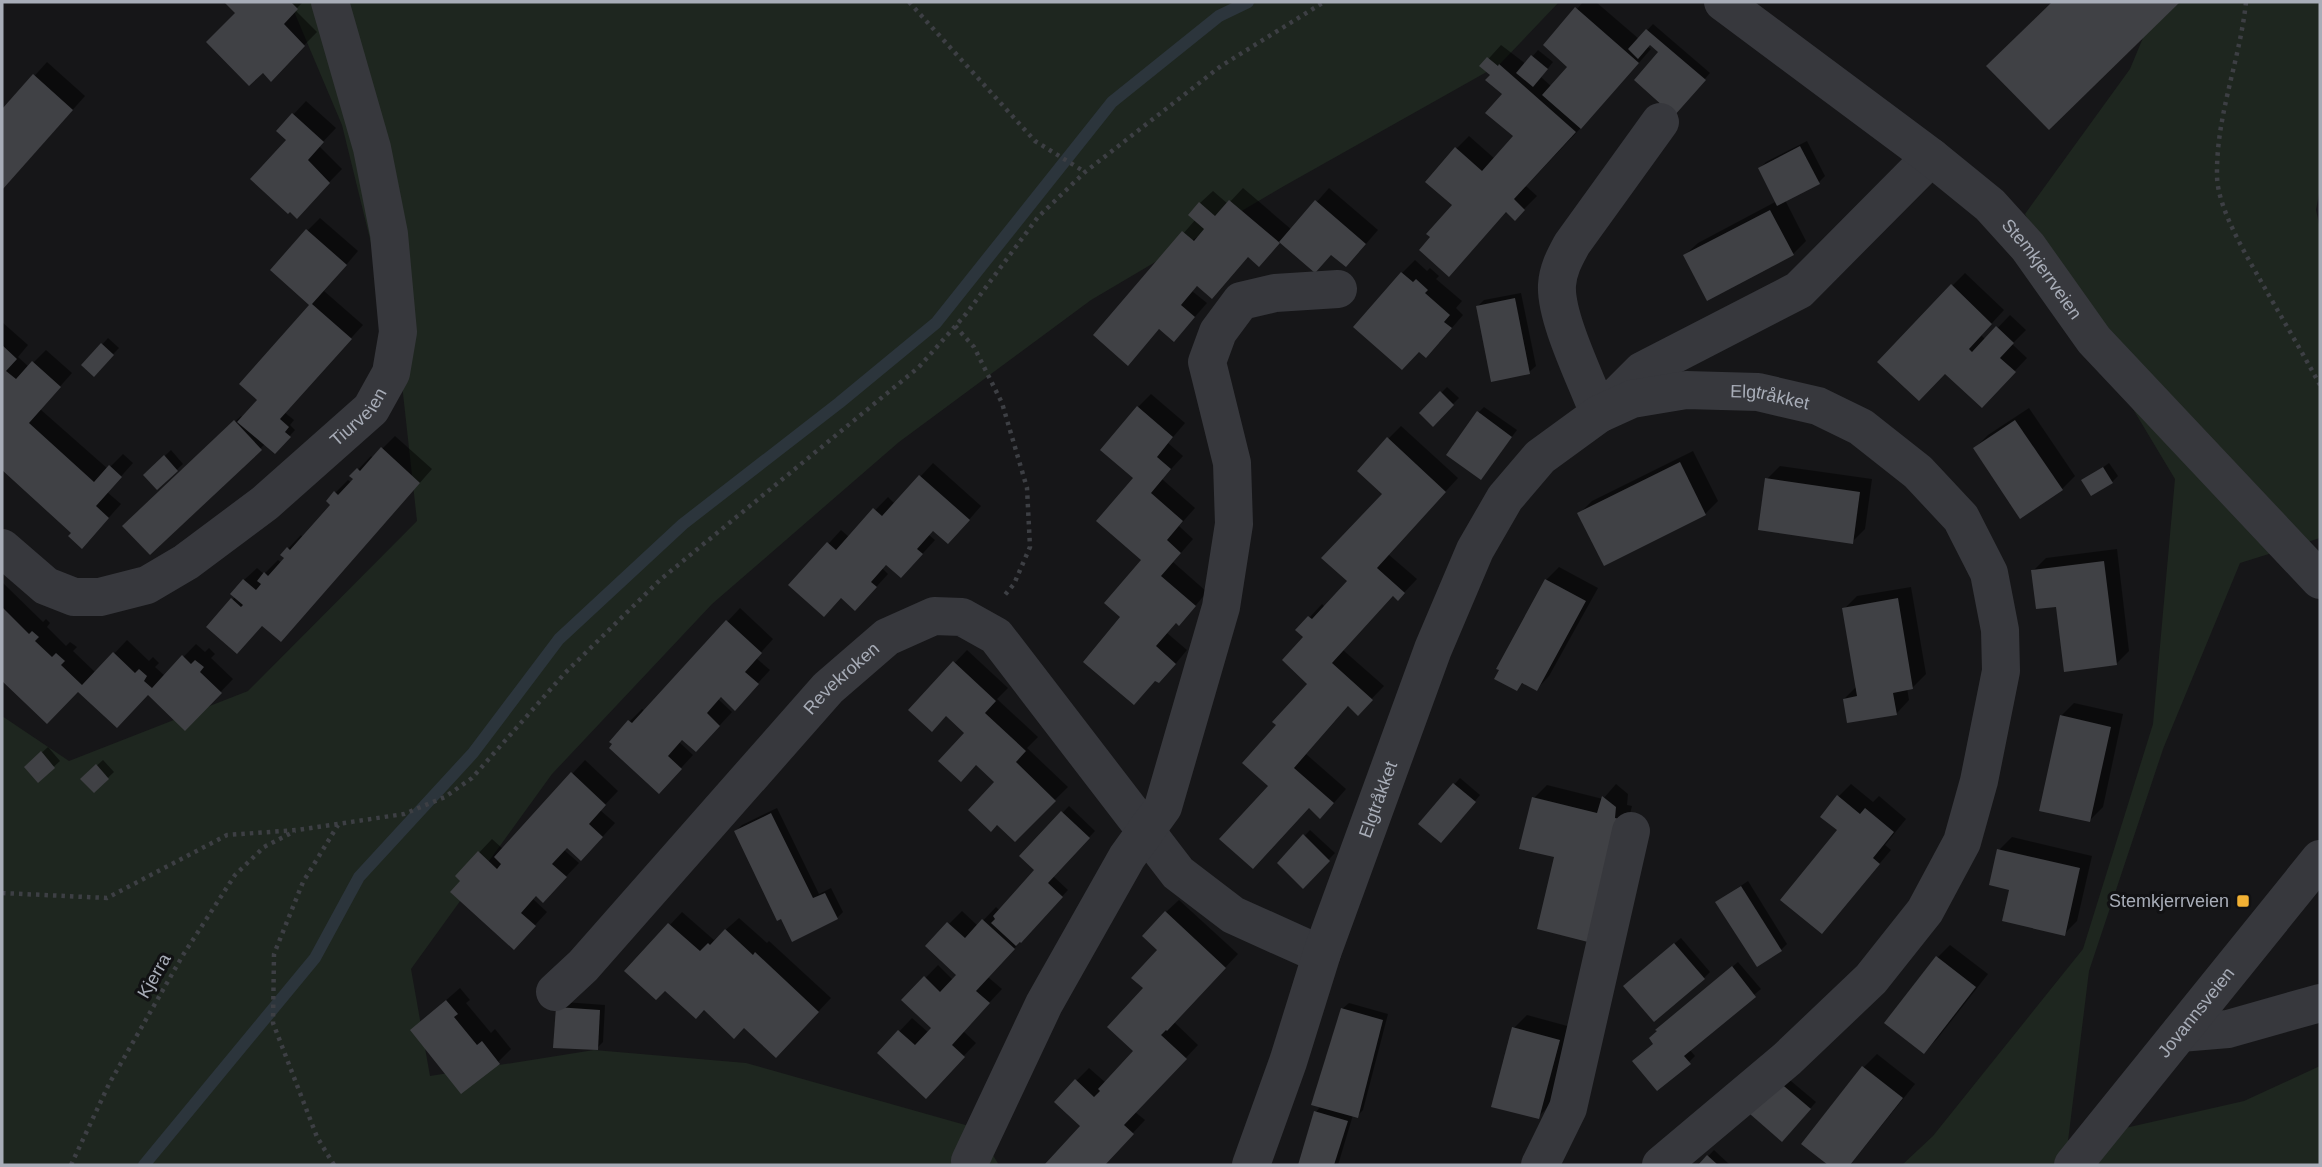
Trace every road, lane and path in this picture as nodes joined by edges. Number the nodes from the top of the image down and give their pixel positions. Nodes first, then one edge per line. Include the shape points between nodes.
1 (330, 2) edge
2 (909, 2) edge
3 (1324, 2) edge
4 (1723, 2) edge
5 (2246, 2) edge
6 (1660, 122) dead end
7 (1931, 157) junction
8 (1084, 171) junction
9 (1338, 289) dead end
10 (955, 326) junction
11 (2320, 385) edge
12 (1599, 414) junction
13 (2, 548) edge
14 (2320, 580) edge
15 (980, 627) junction
16 (339, 824) junction
17 (297, 830) junction
18 (1631, 831) dead end
19 (1146, 832) junction
20 (2320, 859) edge
21 (2, 893) edge
22 (1322, 953) junction
23 (555, 992) dead end
24 (2320, 1003) edge
25 (2180, 1033) junction
26 (970, 1161) dead end
27 (71, 1165) edge
28 (334, 1165) edge
29 (1251, 1165) edge
30 (1540, 1165) edge
31 (1661, 1165) edge
32 (2073, 1165) edge

1 - 13 street, Tiurveien via 372,148 389,234 398,332 391,373 371,409 265,503 147,585 100,597 74,597 46,586
2 - 8 path via 1016,121 1042,145
3 - 8 path via 1221,66
4 - 7 street, Stemkjerrveien
5 - 11 path via 2243,35 2218,139 2217,178 2227,214 2246,253
6 - 12 street via 1561,265 1557,286 1560,315
7 - 12 street via 1799,290 1642,371
7 - 14 street, Stemkjerrveien via 1990,205 2028,247 2094,340
8 - 10 path via 1038,217
9 - 19 street via 1275,293 1241,301 1218,332 1207,362 1232,463 1234,524 1221,607 1163,807
10 - 15 path via 974,347 1002,403 1027,488 1030,547 1014,584
10 - 16 path via 919,367 661,579 565,673 472,778 445,797 404,814
12 - 22 street, Elgtråkket via 1540,457 1505,498 1475,550 1433,649
12 - 31 street, Elgtråkket via 1632,399 1686,390 1758,392 1818,407 1861,427 1918,472 1961,518 1989,573 2000,630 2001,671 1979,781 1962,842 1925,911 1871,979 1787,1059
15 - 19 street, Revekroken via 996,636
15 - 23 street, Revekroken via 962,617 934,616 887,637 828,688
16 - 17 path
16 - 28 path via 303,882 274,954 273,1023 317,1137
17 - 21 path via 227,835 107,898
17 - 27 path, Kjerra via 264,847 235,875 108,1084
18 - 30 street via 1568,1108
19 - 22 street, Revekroken via 1178,873 1233,915
19 - 26 street via 1127,857 1044,1004
20 - 25 street, Jovannsveien
22 - 29 street, Elgtråkket
24 - 25 street via 2228,1029
25 - 32 street, Jovannsveien

